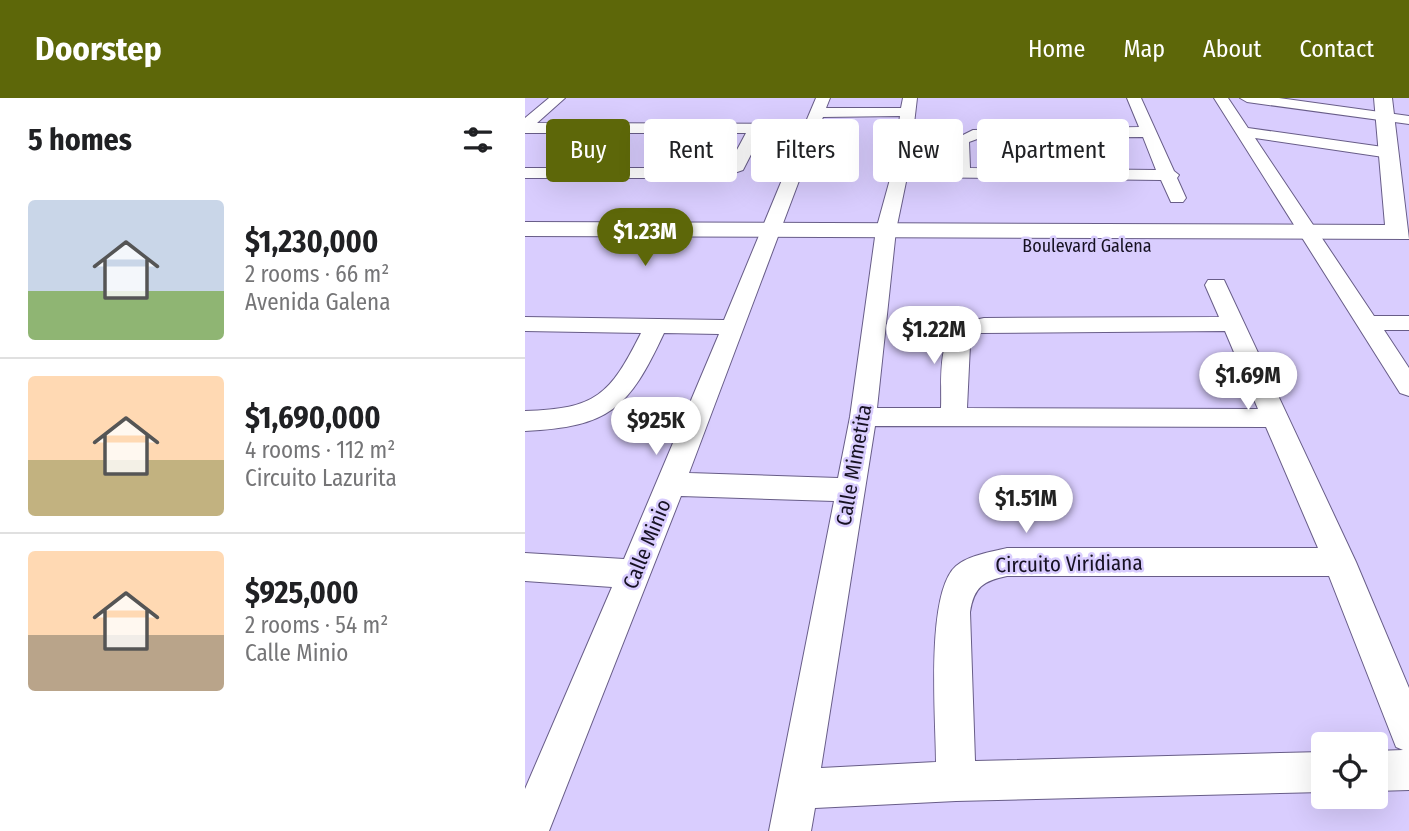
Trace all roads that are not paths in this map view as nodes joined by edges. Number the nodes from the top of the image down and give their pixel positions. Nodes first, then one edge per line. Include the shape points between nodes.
1 (558, 98) edge
2 (1221, 98) edge
3 (1247, 98) edge
4 (909, 105) edge
5 (1137, 105) edge
6 (1384, 108) edge
7 (818, 113) edge
8 (796, 119) edge
9 (1409, 120) edge
10 (525, 127) edge
11 (751, 130) edge
12 (1150, 132) junction
13 (1243, 132) junction
14 (751, 139) edge
15 (963, 140) edge
16 (1389, 153) junction
17 (963, 172) edge
18 (525, 173) edge
19 (1170, 176) junction
20 (898, 182) edge
21 (1177, 198) dead end
22 (525, 229) edge
23 (769, 237) junction
24 (885, 237) junction
25 (1405, 237) edge
26 (1312, 240) junction
27 (525, 245) edge
28 (1216, 285) dead end
29 (1366, 323) junction
30 (1409, 323) edge
31 (525, 324) edge
32 (657, 324) junction
33 (1233, 324) junction
34 (734, 327) junction
35 (1409, 387) edge
36 (863, 417) junction
37 (1276, 418) junction
38 (954, 419) junction
39 (525, 421) edge
40 (671, 484) junction
41 (850, 490) junction
42 (1340, 562) junction
43 (526, 569) edge
44 (635, 574) junction
45 (1409, 734) edge
46 (1409, 770) edge
47 (1388, 771) edge
48 (1311, 772) edge
49 (956, 780) junction
50 (798, 789) junction
51 (528, 831) edge
52 (790, 831) edge

1 - 10 street
2 - 13 street
3 - 6 street
4 - 7 street
5 - 12 street
6 - 9 street
6 - 16 street
7 - 8 street
7 - 23 street, Calle Minio
10 - 11 street
12 - 15 street via 985,131
12 - 19 street
13 - 16 street
13 - 26 street
14 - 18 street via 737,166 720,173
16 - 25 street
17 - 19 street
19 - 21 street
20 - 24 street, Calle Mimetita
22 - 23 street
23 - 24 street, Boulevard Galena
23 - 27 street
23 - 34 street, Calle Minio
24 - 26 street, Boulevard Galena
24 - 36 street, Calle Mimetita
25 - 26 street, Boulevard Galena
26 - 29 street
28 - 33 street
29 - 30 street
29 - 35 street
31 - 32 street
32 - 34 street
32 - 39 street via 631,377 603,406 558,421
33 - 37 street
33 - 38 street via 972,328 958,345
34 - 40 street, Calle Minio
36 - 38 street
36 - 41 street, Calle Mimetita
37 - 38 street
37 - 42 street
40 - 41 street
40 - 44 street, Calle Minio
41 - 50 street, Calle Mimetita
42 - 45 street
42 - 49 street, Circuito Viridiana via 1007,562 969,574 957,589 953,612
43 - 44 street
44 - 51 street, Calle Minio
46 - 47 street
48 - 49 street
49 - 50 street
50 - 52 street, Calle Mimetita

